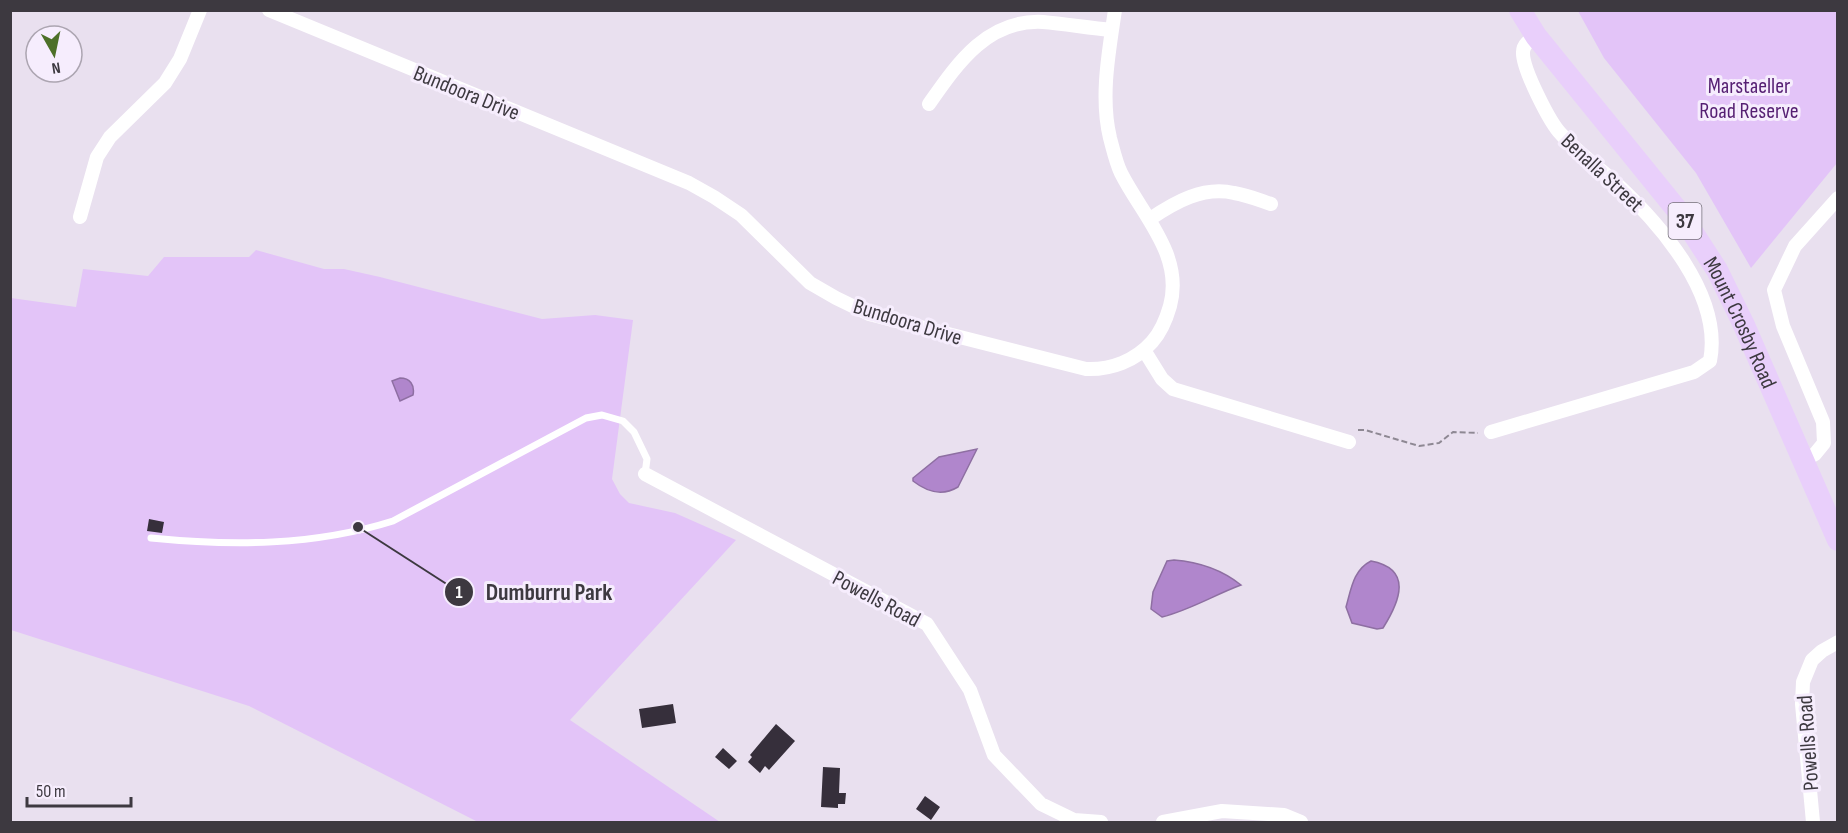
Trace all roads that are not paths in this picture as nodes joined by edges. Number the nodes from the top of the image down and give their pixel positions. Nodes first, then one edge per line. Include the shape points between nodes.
1 (200, 10) edge
2 (269, 10) edge
3 (1115, 10) edge
4 (1520, 10) edge
5 (1112, 30) junction
6 (1536, 36) junction
7 (929, 104) dead end
8 (1838, 198) edge
9 (1271, 204) dead end
10 (80, 217) dead end
11 (1150, 219) junction
12 (1144, 350) junction
13 (1491, 432) road end
14 (1347, 441) road end
15 (1804, 460) junction
16 (645, 474) joint
17 (151, 538) dead end
18 (1838, 540) edge
19 (1838, 642) edge
20 (1101, 822) edge
21 (1163, 822) edge
22 (1301, 822) edge
23 (1813, 822) edge

1 - 10 street via 180,59 165,83 110,137 97,157
2 - 12 street, Bundoora Drive via 689,183 741,215 810,284 869,314 1086,369 1123,363
3 - 5 street, Bundoora Drive
4 - 6 main road, Mount Crosby Road / 37
5 - 7 street via 1041,22 1000,30 969,51
5 - 11 street, Bundoora Drive via 1105,97 1109,136 1120,172
6 - 13 street, Benalla Street via 1522,51 1524,64 1551,121 1561,135 1656,222 1704,300 1713,350 1710,361 1694,372
6 - 15 main road, Mount Crosby Road / 37 via 1682,216 1717,270
8 - 15 street via 1795,246 1774,290 1783,326 1823,422 1824,442
9 - 11 street via 1234,192 1209,191 1173,203
11 - 12 street, Bundoora Drive via 1165,249 1173,295 1162,327
12 - 14 street via 1173,389
15 - 18 main road, Mount Crosby Road / 37
16 - 17 lane via 647,459 634,432 622,421 602,415 586,418 393,521 365,530 331,537 250,543 207,544
16 - 20 street, Powells Road via 927,624 970,690 994,755 1041,804 1074,820
19 - 23 street, Powells Road via 1812,660 1803,682
21 - 22 street via 1222,811 1284,815

